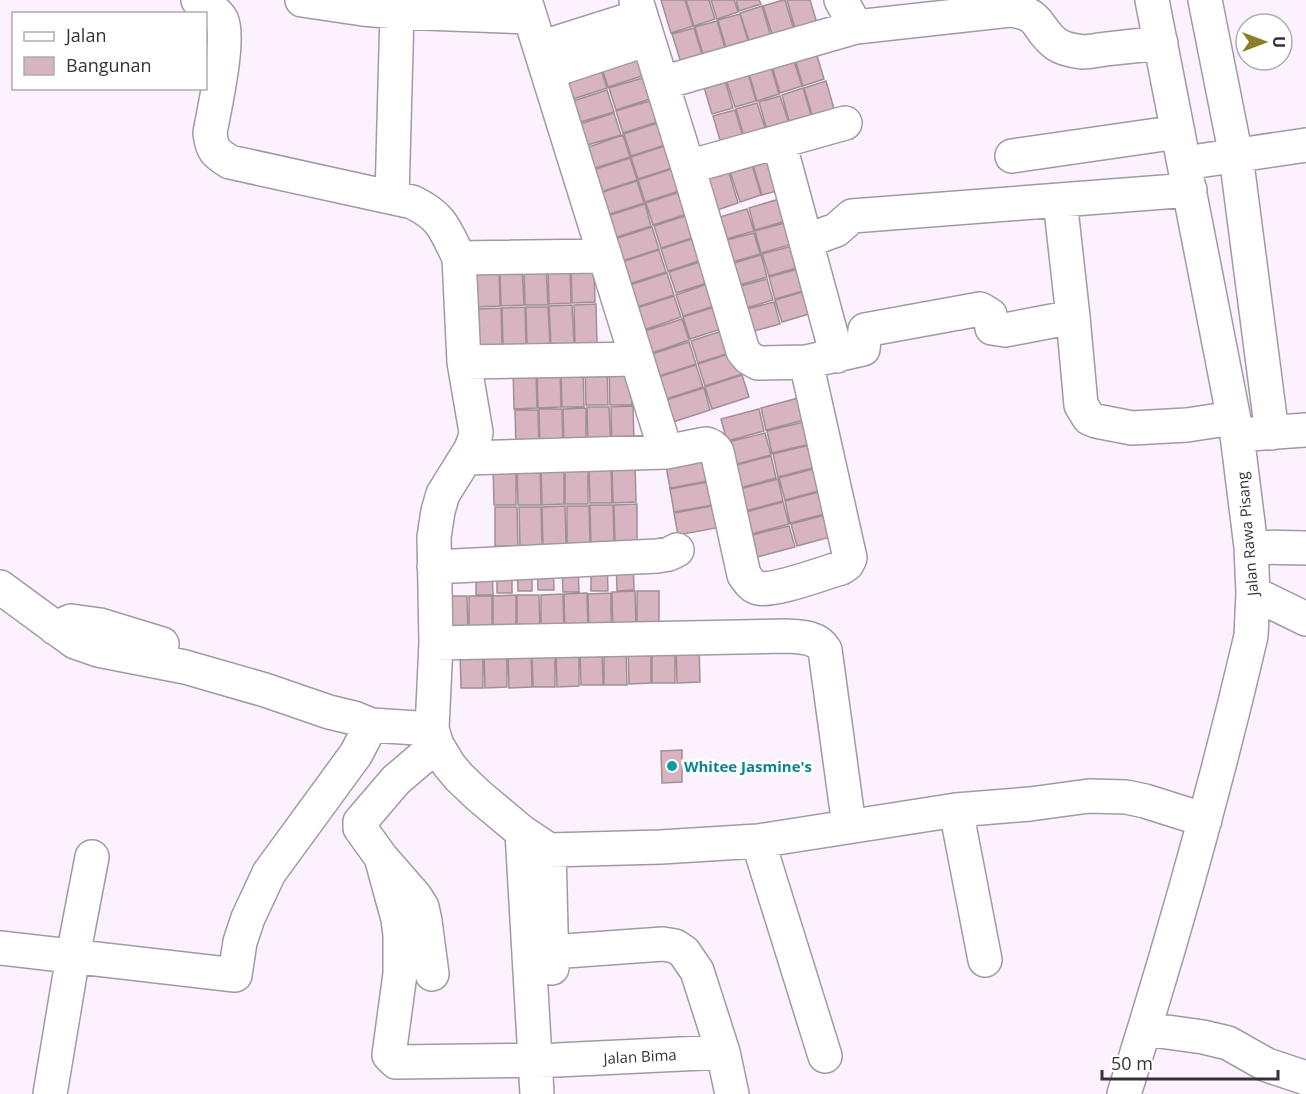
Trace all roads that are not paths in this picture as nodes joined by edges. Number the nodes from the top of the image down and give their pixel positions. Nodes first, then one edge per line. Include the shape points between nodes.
1 (302, 0) edge
2 (1152, 0) edge
3 (1205, 0) edge
4 (216, 4) edge
5 (528, 9) edge
6 (397, 12) junction
7 (848, 13) edge
8 (642, 19) edge
9 (1161, 43) junction
10 (544, 60) junction
11 (662, 82) junction
12 (845, 123) dead end
13 (779, 142) junction
14 (1306, 145) edge
15 (1012, 156) dead end
16 (1236, 156) junction
17 (1184, 162) junction
18 (688, 167) junction
19 (392, 197) junction
20 (1060, 200) junction
21 (806, 241) junction
22 (605, 256) junction
23 (459, 258) junction
24 (1073, 317) junction
25 (637, 359) junction
26 (822, 359) junction
27 (464, 362) junction
28 (1235, 427) junction
29 (1306, 430) edge
30 (1272, 433) junction
31 (666, 453) junction
32 (466, 458) junction
33 (1251, 547) junction
34 (1306, 548) edge
35 (677, 550) dead end
36 (434, 567) junction
37 (0, 587) edge
38 (1253, 593) junction
39 (1306, 620) edge
40 (436, 643) junction
41 (363, 721) junction
42 (434, 737) junction
43 (956, 810) junction
44 (1205, 820) junction
45 (849, 826) junction
46 (522, 832) junction
47 (758, 841) junction
48 (549, 850) junction
49 (92, 857) dead end
50 (381, 857) junction
51 (0, 948) edge
52 (551, 952) junction
53 (72, 956) junction
54 (985, 960) dead end
55 (400, 974) junction
56 (1145, 1029) junction
57 (723, 1052) junction
58 (825, 1056) dead end
59 (546, 1060) junction
60 (1306, 1078) edge
61 (50, 1094) edge
62 (537, 1094) edge
63 (558, 1094) edge
64 (732, 1094) edge
65 (1124, 1094) edge

1 - 6 street
2 - 9 street, Jalan Rawa Pisang
3 - 16 street
4 - 19 street via 225,44 210,133 214,152 230,162
5 - 6 street
5 - 10 street
6 - 19 street
7 - 9 street via 1023,11 1058,45 1070,50
7 - 11 street
8 - 10 street
8 - 11 street
9 - 17 street, Jalan Rawa Pisang
10 - 22 street
11 - 18 street
12 - 13 street
13 - 18 street
13 - 21 street
14 - 16 street
15 - 17 street
16 - 17 street
16 - 30 street
17 - 20 street
17 - 28 street, Jalan Rawa Pisang
18 - 26 street via 743,351 758,363
19 - 23 street via 428,209 440,220
20 - 21 street via 852,216 836,230
20 - 24 street
21 - 26 street
22 - 23 street
22 - 25 street
23 - 27 street
24 - 26 street via 1005,330 992,328 990,315 980,309 866,330 863,349
24 - 28 street via 1081,405 1089,418 1132,428
25 - 27 street
25 - 31 street
26 - 31 street via 850,558 845,566 778,587 752,585 744,575 714,447 706,444
27 - 32 street via 476,432
28 - 30 street
28 - 33 street, Jalan Rawa Pisang
29 - 30 street
31 - 32 street
32 - 36 street via 443,494 438,511
33 - 34 street
33 - 38 street, Jalan Rawa Pisang
35 - 36 street via 657,556
36 - 40 street
37 - 41 street via 75,642 185,667 213,667 265,690
38 - 39 street
38 - 44 street, Jalan Rawa Pisang via 1251,636
40 - 42 street
40 - 45 street via 785,636 816,641 825,650
41 - 42 street
41 - 53 street via 356,754 269,873 248,918 235,975
42 - 46 street via 459,777
42 - 50 street via 360,822 360,828
43 - 44 street via 1109,796 1145,801
43 - 45 street
43 - 54 street
44 - 56 street, Jalan Rawa Pisang
45 - 47 street
46 - 48 street
46 - 59 street
47 - 48 street
47 - 58 street
48 - 52 street
49 - 53 street
50 - 55 street via 398,919
50 - 55 street via 422,907 444,975
51 - 53 street
52 - 57 street via 675,946 697,971
52 - 59 street
53 - 61 street
55 - 59 street, Jalan Bima via 389,1055 396,1062
56 - 60 street via 1228,1042 1267,1065
56 - 65 street, Jalan Rawa Pisang
57 - 59 street, Jalan Bima
57 - 64 street
59 - 62 street
59 - 63 street

